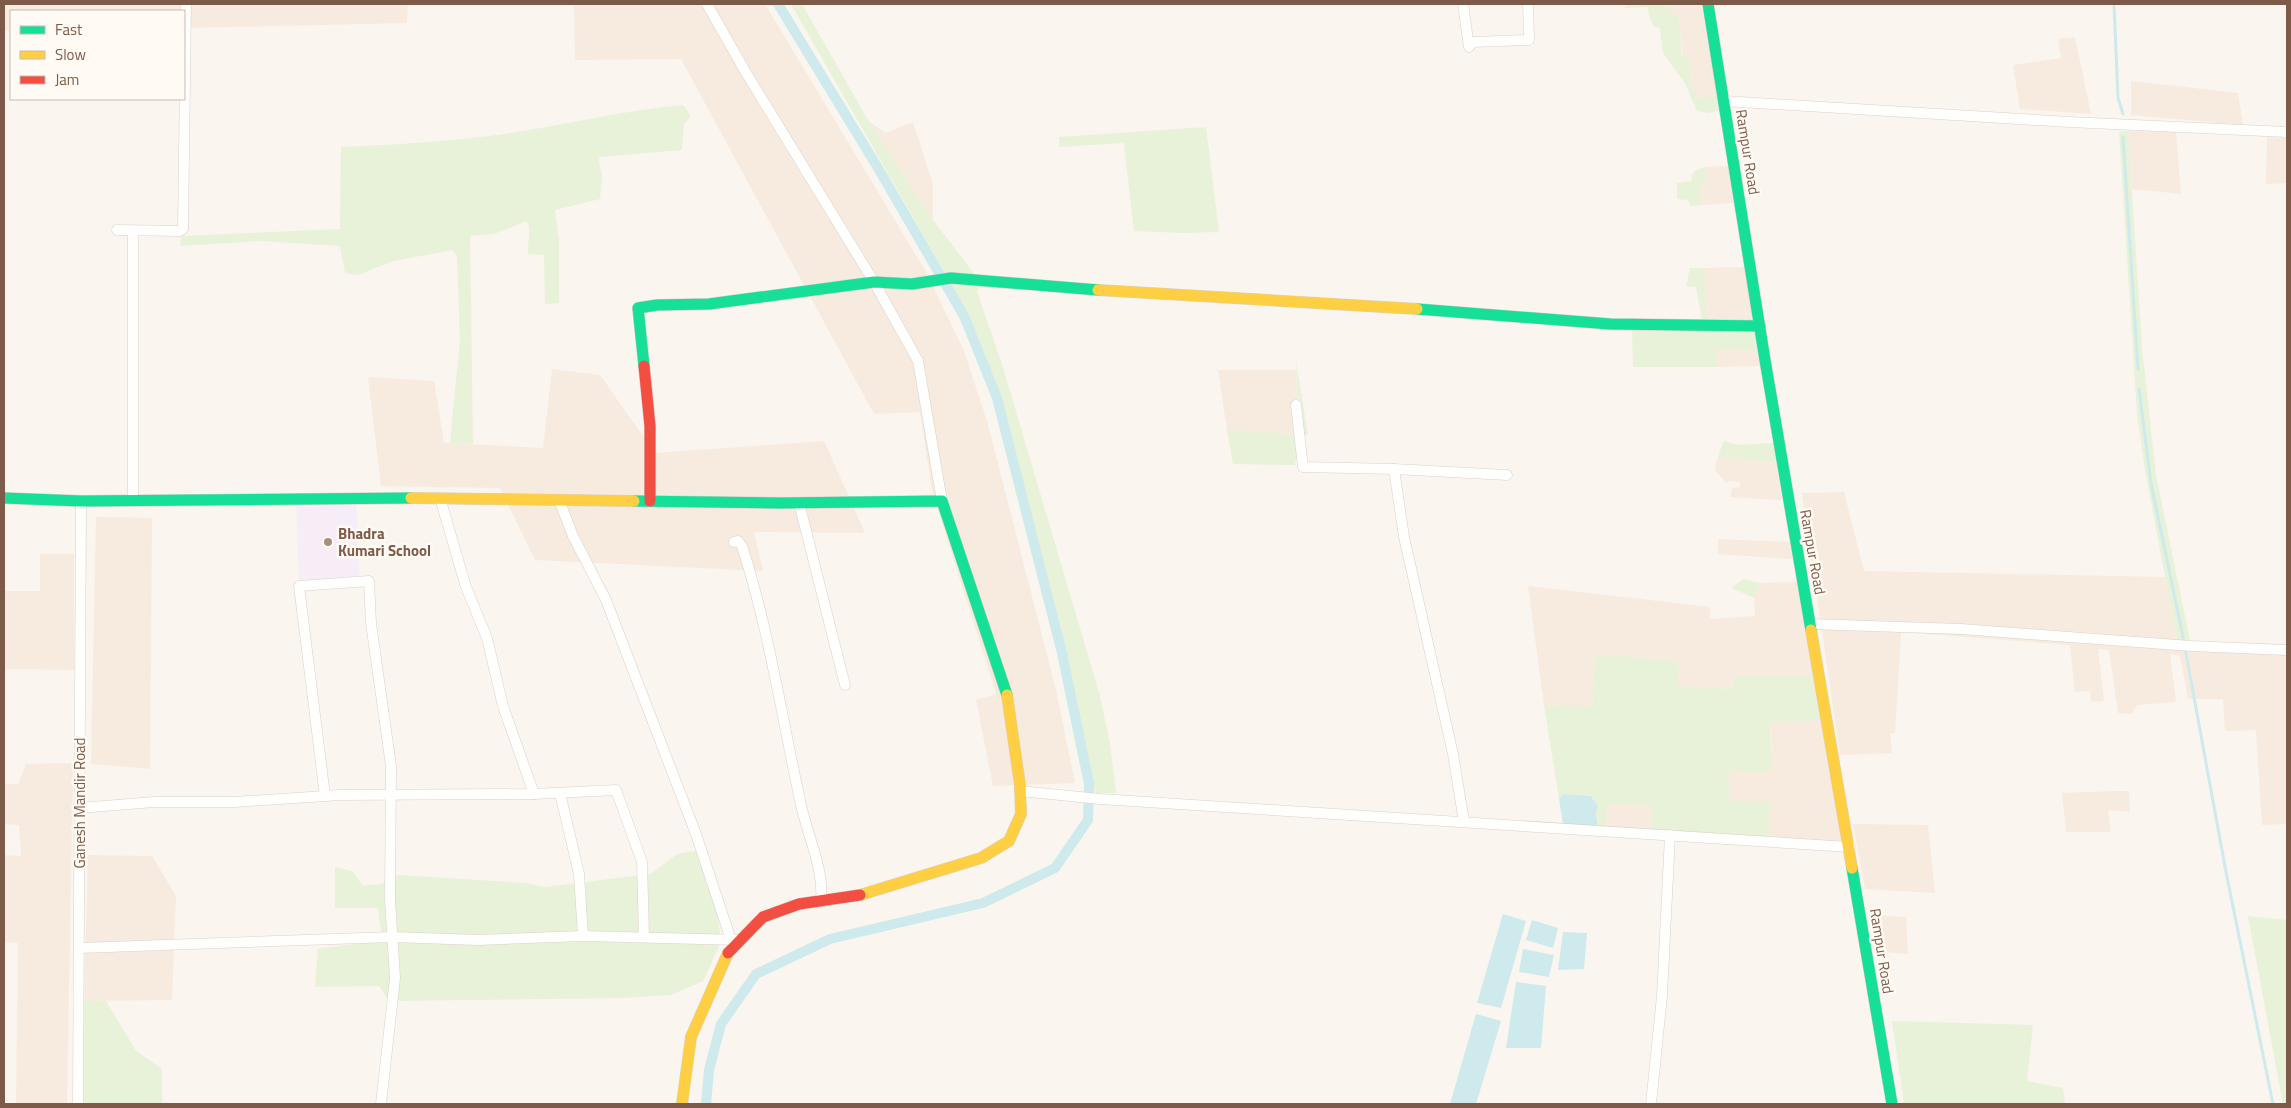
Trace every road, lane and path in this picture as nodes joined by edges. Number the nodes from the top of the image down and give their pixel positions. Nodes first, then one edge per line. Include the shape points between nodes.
1 (186, 4) edge
2 (707, 4) edge
3 (1462, 4) edge
4 (1528, 4) edge
5 (1708, 4) edge
6 (1724, 101) junction
7 (2287, 132) edge
8 (117, 230) dead end
9 (133, 231) junction
10 (874, 282) junction
11 (1760, 326) junction
12 (1296, 405) dead end
13 (1394, 469) junction
14 (1507, 475) dead end
15 (4, 498) edge
16 (440, 498) junction
17 (133, 500) junction
18 (559, 500) junction
19 (81, 501) junction
20 (650, 501) junction
21 (942, 501) junction
22 (799, 503) junction
23 (734, 542) dead end
24 (1810, 624) junction
25 (2287, 650) edge
26 (845, 685) dead end
27 (1020, 791) junction
28 (390, 793) junction
29 (560, 793) junction
30 (534, 794) junction
31 (325, 796) junction
32 (79, 808) junction
33 (1464, 822) junction
34 (1670, 835) junction
35 (1850, 847) junction
36 (821, 901) junction
37 (583, 936) junction
38 (392, 937) junction
39 (644, 937) junction
40 (735, 940) junction
41 (79, 948) junction
42 (78, 1104) edge
43 (381, 1104) edge
44 (682, 1104) edge
45 (1651, 1104) edge
46 (1892, 1104) edge

1 - 9 street via 184,229
2 - 10 street
3 - 4 street via 1469,47 1473,42 1529,40
5 - 6 street, Rampur Road
6 - 7 street
6 - 11 street, Rampur Road
8 - 9 street
9 - 17 street
10 - 11 street via 898,286 929,284 950,278 1610,324
10 - 20 street via 709,304 638,308 650,426
10 - 21 street via 918,362
11 - 24 street, Rampur Road
12 - 13 street via 1303,467
13 - 14 street
13 - 33 street via 1404,537 1453,754
15 - 19 street
16 - 17 street
16 - 18 street
16 - 30 street via 466,587 487,638 502,706
17 - 19 street
18 - 20 street
18 - 40 street via 573,536 606,600
19 - 32 street, Ganesh Mandir Road
20 - 22 street
21 - 22 street
21 - 27 street via 1006,691
22 - 26 street
23 - 36 street via 738,541 742,546 768,642 802,808 822,885
24 - 25 street via 1961,629
24 - 35 street, Rampur Road
27 - 33 street
27 - 36 street via 1021,814 1016,829 1009,841 981,858 858,896
28 - 30 street
28 - 31 street
28 - 31 street via 391,766 369,581 299,586
28 - 38 street
29 - 30 street
29 - 37 street via 579,874
29 - 39 street via 616,790 642,862
31 - 32 street
32 - 41 street, Ganesh Mandir Road
33 - 34 street
34 - 35 street
34 - 45 street via 1662,996
35 - 46 street, Rampur Road
36 - 40 street via 799,904 763,917
37 - 38 street via 478,940
37 - 39 street
38 - 41 street
38 - 43 street via 394,978
39 - 40 street
40 - 44 street via 690,1037
41 - 42 street, Ganesh Mandir Road

